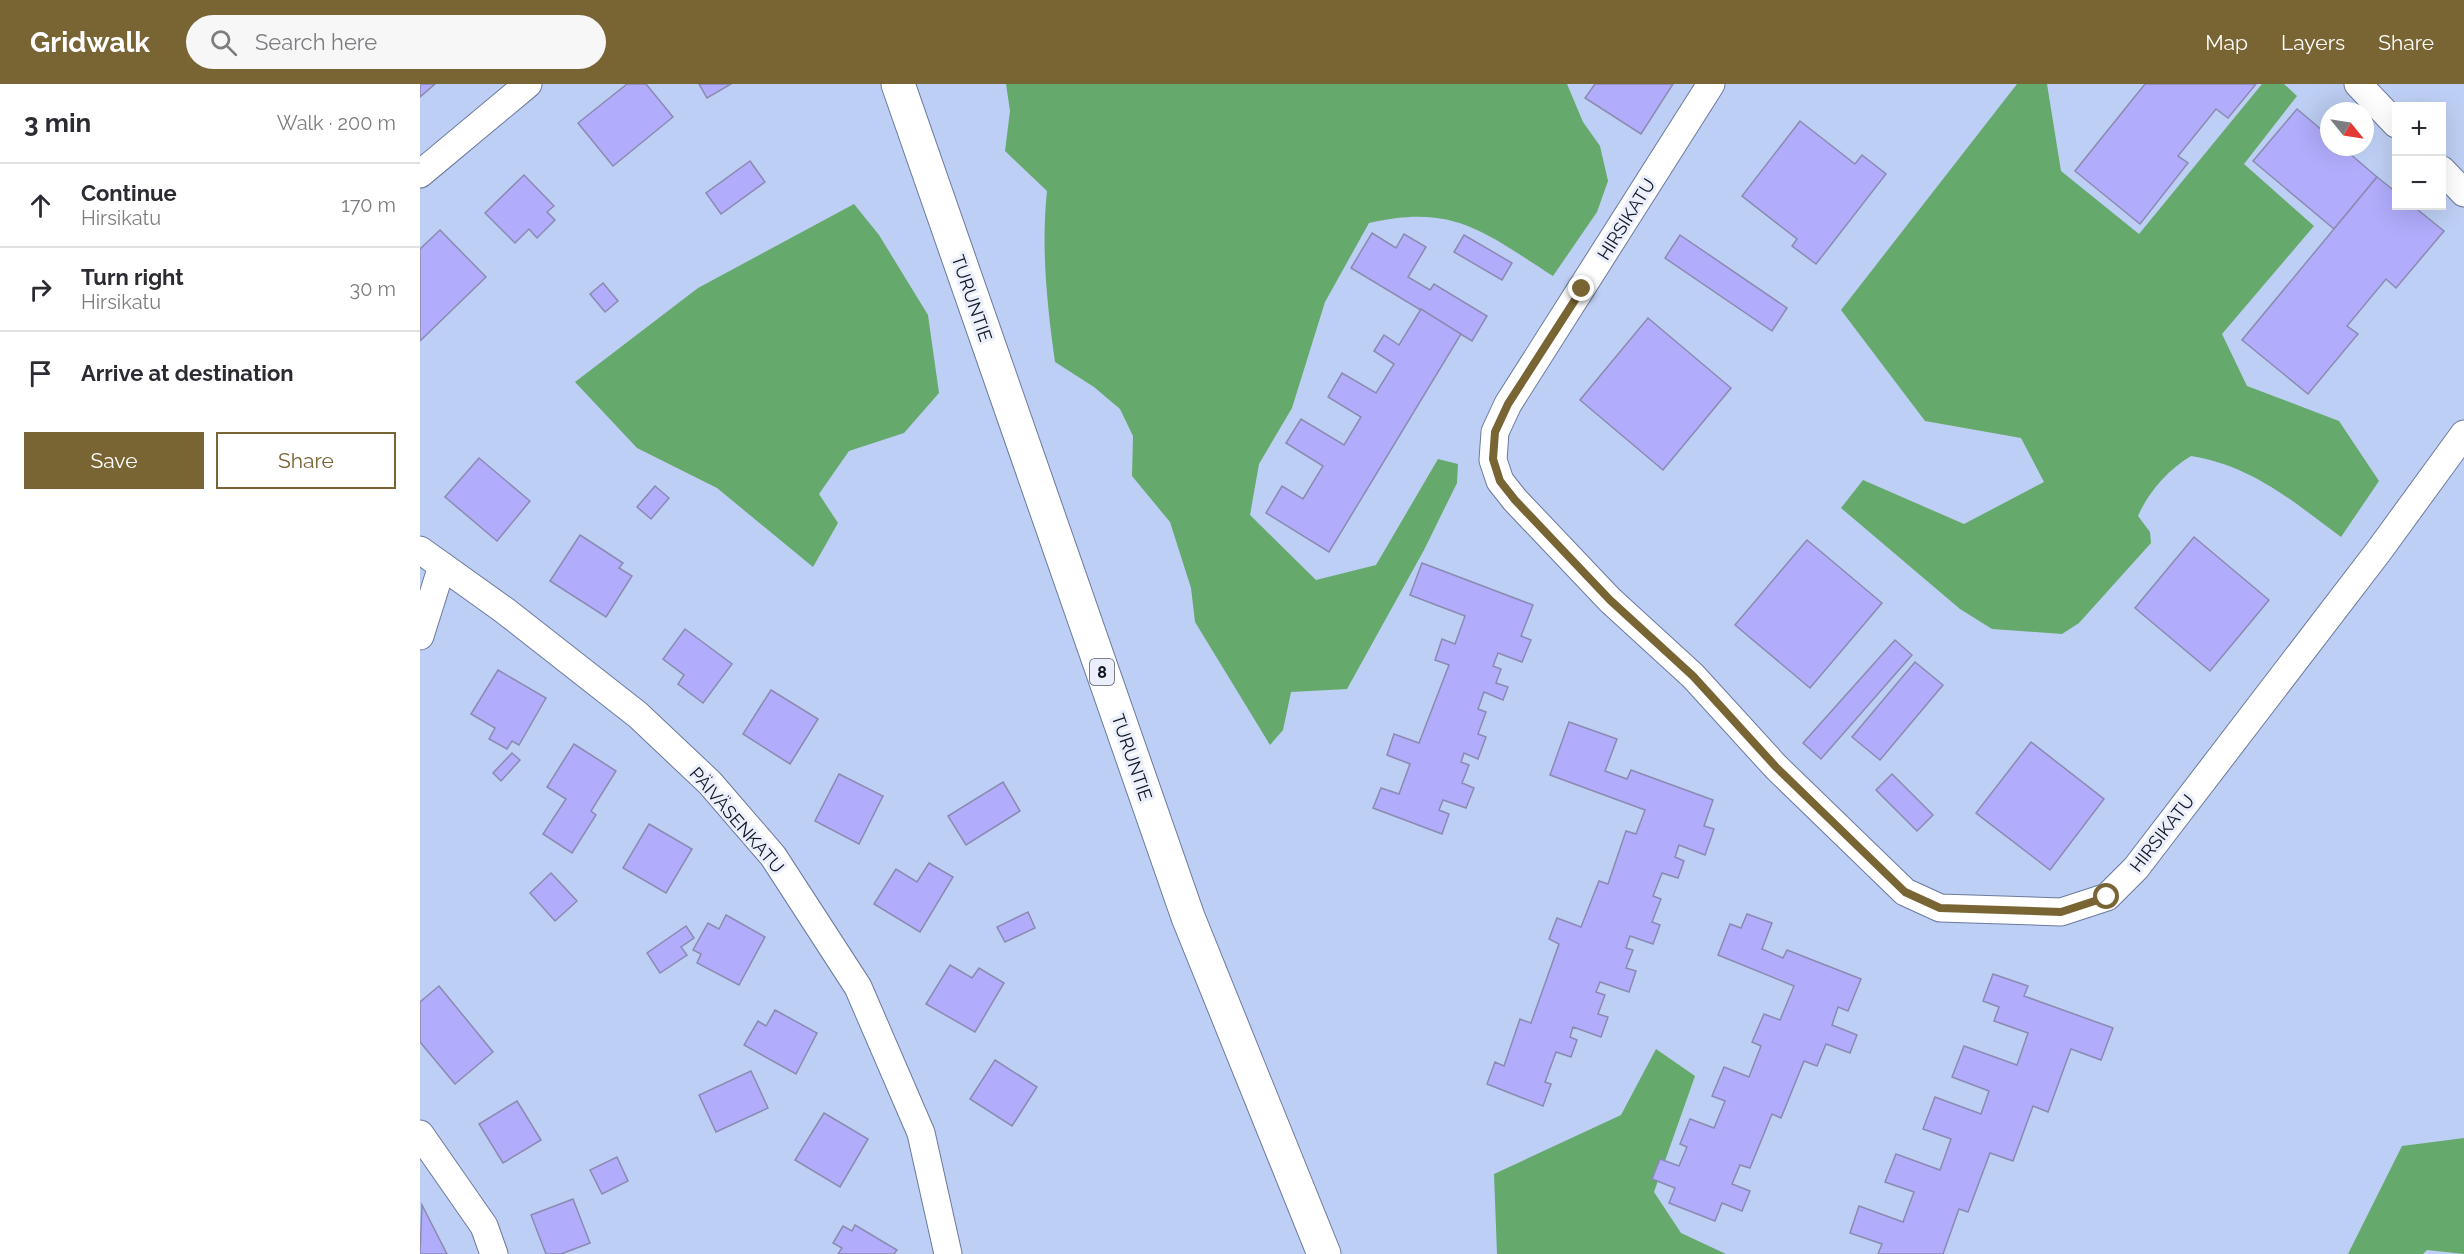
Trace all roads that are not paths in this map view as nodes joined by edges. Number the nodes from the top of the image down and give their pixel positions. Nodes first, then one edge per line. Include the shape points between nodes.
1 (528, 84) edge
2 (898, 84) edge
3 (1711, 84) edge
4 (2358, 84) edge
5 (2392, 119) edge
6 (420, 174) edge
7 (2446, 174) edge
8 (2464, 193) edge
9 (2464, 434) edge
10 (420, 550) edge
11 (442, 566) junction
12 (420, 636) edge
13 (420, 1134) edge
14 (494, 1254) edge
15 (948, 1254) edge
16 (1324, 1254) edge

1 - 6 street
2 - 16 highway, TURUNTIE / 8 via 1188,917
3 - 9 street, HIRSIKATU via 1508,404 1495,432 1493,459 1500,481 1515,500 1586,575 1693,676 1776,767 1913,896 1940,908 2061,912 2107,897 2136,868
4 - 5 street
7 - 8 street
10 - 11 street, PÄIVÄSENKATU
11 - 12 street
11 - 15 street, PÄIVÄSENKATU via 638,715 710,783 773,856 858,987 921,1133
13 - 14 street via 473,1207

